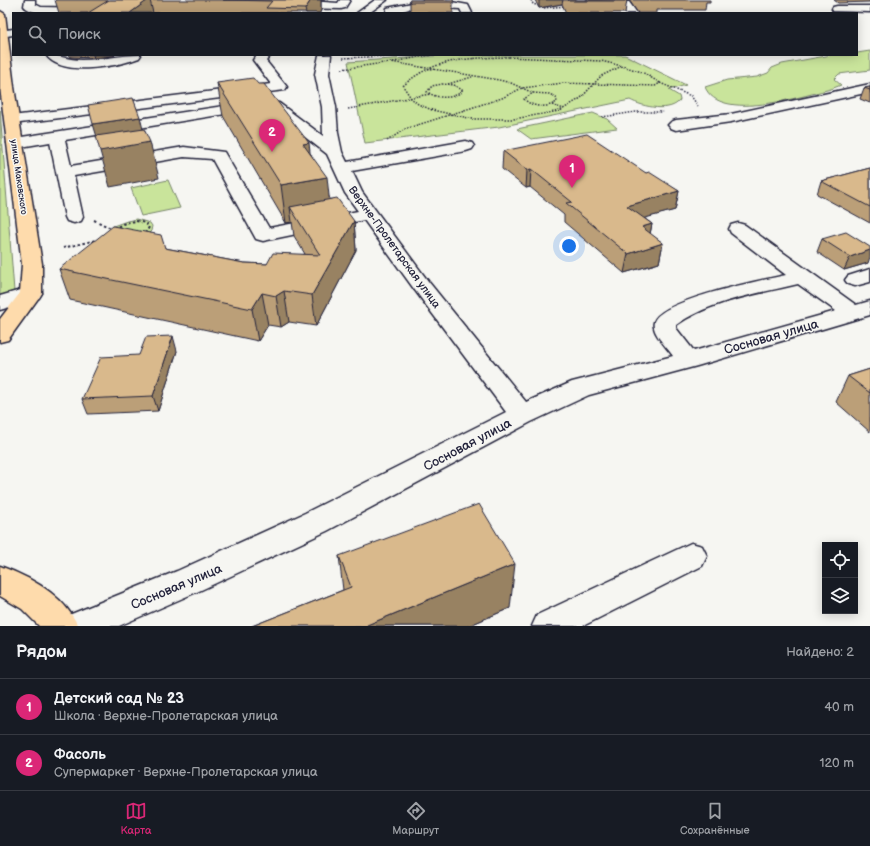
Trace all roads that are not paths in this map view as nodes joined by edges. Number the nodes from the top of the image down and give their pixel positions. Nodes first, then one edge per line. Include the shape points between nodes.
1 (30, 0) edge
2 (300, 0) edge
3 (345, 0) edge
4 (382, 0) edge
5 (593, 2) edge
6 (94, 8) edge
7 (837, 9) dead end
8 (870, 9) edge
9 (40, 11) edge
10 (366, 11) edge
11 (71, 12) edge
12 (391, 12) edge
13 (466, 12) edge
14 (631, 12) edge
15 (0, 14) edge
16 (8, 33) edge
17 (53, 56) edge
18 (133, 56) edge
19 (264, 56) edge
20 (329, 57) edge
21 (870, 88) edge
22 (225, 94) junction
23 (235, 108) junction
24 (673, 119) road end
25 (12, 120) junction
26 (57, 137) junction
27 (15, 143) junction
28 (466, 146) dead end
29 (338, 160) junction
30 (64, 172) junction
31 (368, 214) junction
32 (74, 217) dead end
33 (738, 229) dead end
34 (802, 277) junction
35 (31, 293) junction
36 (0, 303) edge
37 (862, 311) edge
38 (0, 335) edge
39 (689, 360) junction
40 (522, 415) junction
41 (691, 556) dead end
42 (0, 580) edge
43 (61, 626) edge
44 (82, 626) edge
45 (549, 626) edge

1 - 9 street via 29,6
2 - 3 street via 300,5 312,6 341,6
4 - 10 street
5 - 14 street via 625,4
6 - 11 street
7 - 8 street
9 - 11 street
10 - 12 street
12 - 13 street via 406,6 448,4 464,7
15 - 16 main road, улица Маковского
16 - 25 main road, улица Маковского
17 - 18 street via 62,62 88,64 107,63
19 - 22 street via 259,60 280,87
20 - 29 street, Верхне-Пролетарская улица via 322,74 329,107 330,133
21 - 24 street via 731,118
22 - 23 street
22 - 25 street
23 - 26 street
23 - 29 street via 269,104
25 - 27 main road, улица Маковского
26 - 27 street
26 - 30 street
27 - 35 main road, улица Маковского via 32,264
28 - 29 street
29 - 31 street, Верхне-Пролетарская улица via 354,193
30 - 31 street via 184,152 218,155 263,235
30 - 32 street
31 - 40 street, Верхне-Пролетарская улица
33 - 34 street
34 - 37 street
34 - 39 street via 699,303 673,315 665,322 665,329
35 - 36 street
35 - 38 main road
37 - 39 street, Сосновая улица
39 - 40 street, Сосновая улица via 581,388
40 - 44 street, Сосновая улица via 316,522
41 - 45 street
42 - 43 main road via 24,591 45,607

